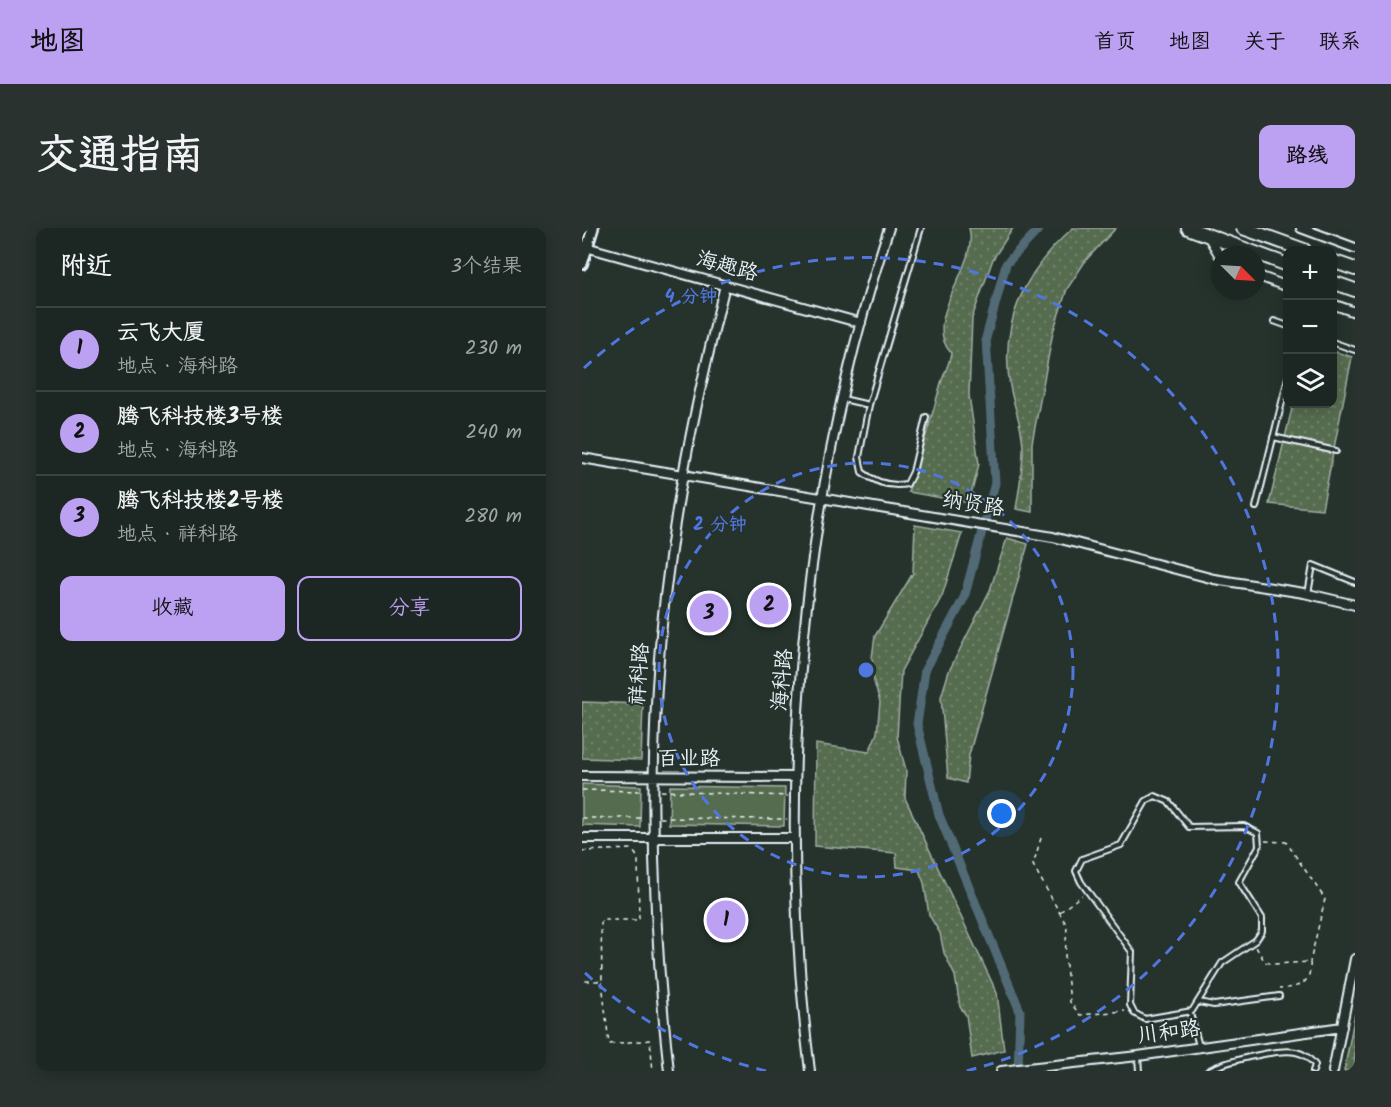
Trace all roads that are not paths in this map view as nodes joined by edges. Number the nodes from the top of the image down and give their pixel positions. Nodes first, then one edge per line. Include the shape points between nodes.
1 (593, 228) edge
2 (889, 228) edge
3 (921, 228) edge
4 (1188, 228) edge
5 (1243, 228) edge
6 (1301, 228) edge
7 (1209, 236) junction
8 (585, 246) edge
9 (1214, 246) edge
10 (1293, 246) edge
11 (1355, 248) edge
12 (1337, 263) edge
13 (582, 264) edge
14 (1283, 264) edge
15 (1355, 270) edge
16 (1265, 279) edge
17 (1337, 284) edge
18 (724, 285) junction
19 (1283, 286) edge
20 (1355, 290) edge
21 (1337, 305) edge
22 (1355, 312) edge
23 (1274, 321) dead end
24 (861, 323) junction
25 (1283, 324) edge
26 (1337, 344) edge
27 (1355, 350) edge
28 (1283, 395) edge
29 (842, 399) junction
30 (869, 405) junction
31 (926, 417) dead end
32 (1273, 437) junction
33 (1336, 451) dead end
34 (582, 458) edge
35 (683, 475) junction
36 (823, 498) junction
37 (1256, 507) dead end
38 (1355, 582) edge
39 (1308, 594) junction
40 (1355, 605) edge
41 (582, 776) edge
42 (653, 777) junction
43 (795, 777) junction
44 (582, 838) edge
45 (653, 838) junction
46 (794, 838) junction
47 (1355, 959) edge
48 (1279, 996) road end
49 (1199, 1002) junction
50 (1190, 1013) junction
51 (1342, 1027) junction
52 (1199, 1047) junction
53 (1138, 1056) junction
54 (669, 1071) edge
55 (810, 1071) edge
56 (1001, 1071) edge
57 (1139, 1071) edge
58 (1208, 1071) edge
59 (1313, 1071) edge
60 (1333, 1071) edge

1 - 8 street
2 - 24 street, 海科路
3 - 30 lane
4 - 7 main road
5 - 10 main road
6 - 11 street
7 - 9 street
7 - 14 main road
8 - 13 street
8 - 18 street, 海趣路
12 - 15 main road
16 - 19 street
17 - 20 main road
18 - 24 street, 海趣路
18 - 35 street, 祥科路
21 - 22 street
23 - 25 lane
24 - 29 street, 海科路
26 - 27 lane
28 - 32 lane
29 - 30 lane
29 - 36 street, 海科路
30 - 31 lane via 859,457 862,472 873,481 896,486 907,484 913,472
32 - 33 lane
32 - 37 lane
34 - 35 street, 纳贤路
35 - 36 street, 纳贤路
35 - 42 street, 祥科路 via 660,637
36 - 39 street, 纳贤路 via 1015,530 1206,577
36 - 43 street, 海科路 via 807,603
38 - 39 lane via 1313,565
39 - 40 street, 纳贤路
41 - 42 street, 百业路
42 - 43 street, 百业路
42 - 45 street, 祥科路
43 - 46 street, 海科路
44 - 45 street
45 - 46 street
45 - 54 street, 祥科路 via 656,940
46 - 55 street, 海科路 via 800,972
47 - 51 street
48 - 49 lane via 1214,1005
49 - 50 lane
49 - 50 lane via 1222,963 1262,931 1262,918 1239,882 1260,842 1258,833 1251,828 1189,826 1164,798 1150,797 1121,845 1080,862 1077,875 1132,952 1131,1010 1145,1019
50 - 52 lane
51 - 52 street, 川和路
51 - 60 street
52 - 53 street, 川和路
53 - 56 street, 川和路
53 - 57 lane
58 - 59 lane via 1254,1057 1293,1051 1306,1055 1315,1065

